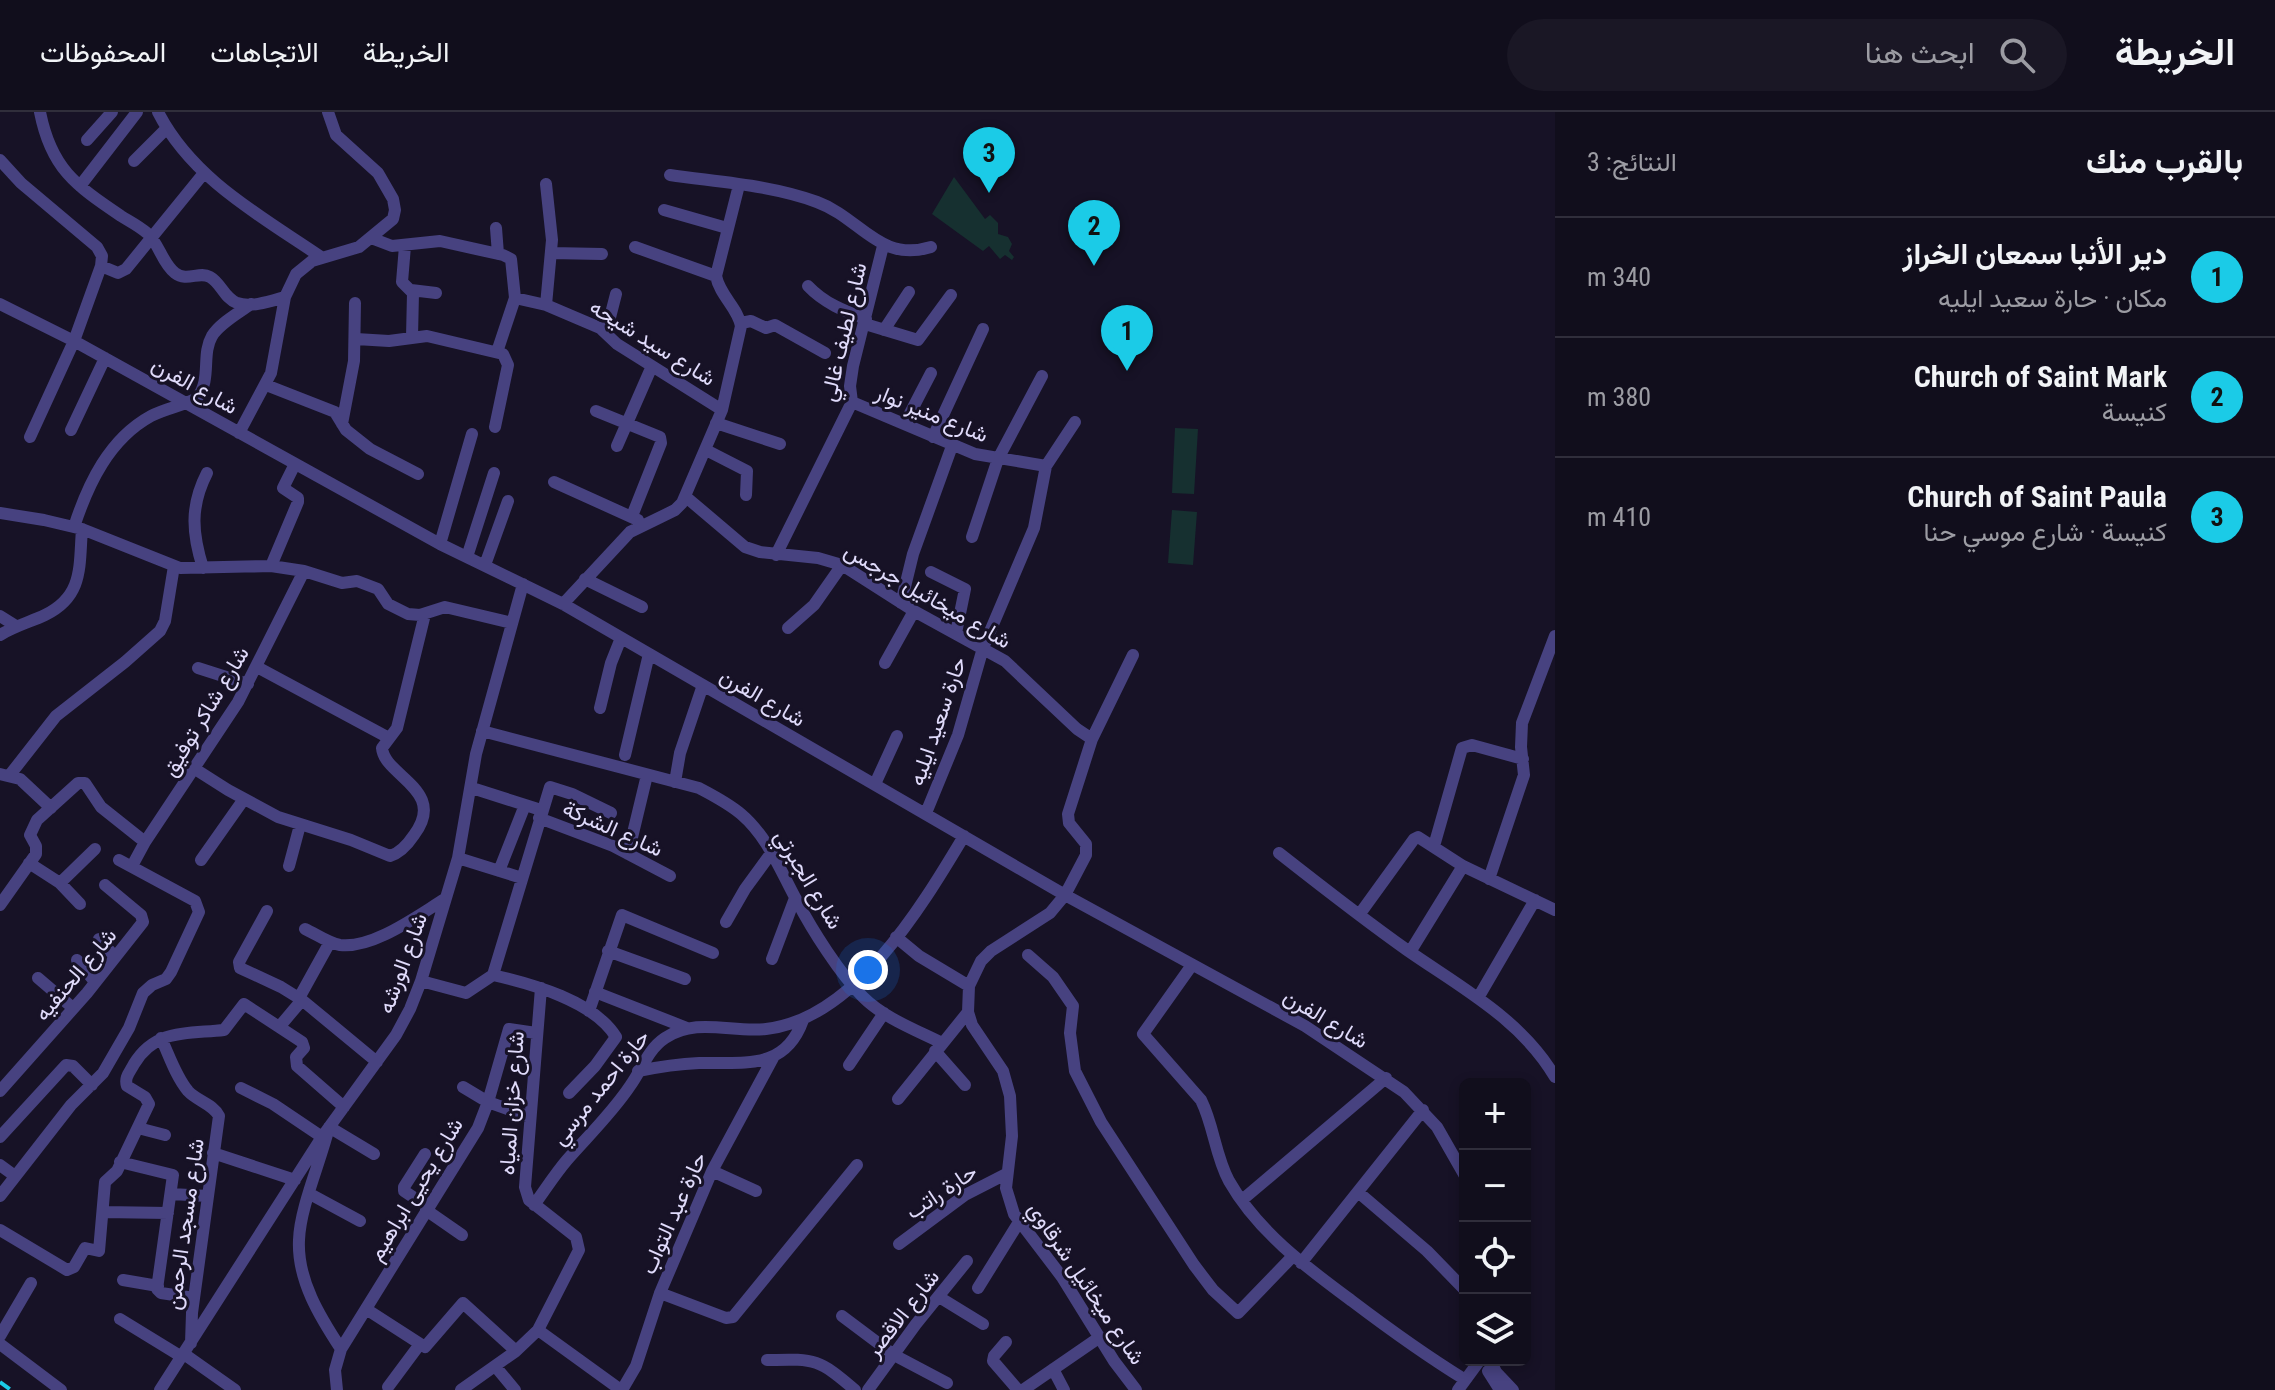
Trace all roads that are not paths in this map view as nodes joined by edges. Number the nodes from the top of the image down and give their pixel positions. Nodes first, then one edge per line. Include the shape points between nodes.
1 (40, 112) edge
2 (112, 112) edge
3 (137, 112) edge
4 (158, 112) edge
5 (328, 112) edge
6 (166, 129) junction
7 (87, 140) dead end
8 (0, 160) edge
9 (134, 161) dead end
10 (204, 173) junction
11 (670, 175) dead end
12 (546, 184) dead end
13 (739, 185) junction
14 (80, 186) junction
15 (664, 210) dead end
16 (496, 228) dead end
17 (727, 228) junction
18 (151, 236) junction
19 (371, 238) junction
20 (405, 246) junction
21 (883, 246) junction
22 (635, 247) dead end
23 (931, 247) dead end
24 (551, 253) junction
25 (498, 254) junction
26 (602, 254) dead end
27 (321, 257) junction
28 (101, 266) junction
29 (716, 276) junction
30 (808, 286) dead end
31 (411, 290) junction
32 (909, 292) dead end
33 (436, 293) dead end
34 (616, 294) dead end
35 (951, 295) dead end
36 (285, 297) junction
37 (515, 298) junction
38 (355, 303) dead end
39 (0, 304) edge
40 (251, 304) junction
41 (546, 305) junction
42 (866, 321) junction
43 (741, 323) junction
44 (983, 329) dead end
45 (884, 330) junction
46 (606, 333) junction
47 (412, 337) junction
48 (356, 339) junction
49 (74, 341) junction
50 (497, 352) junction
51 (825, 353) dead end
52 (105, 358) junction
53 (652, 366) junction
54 (931, 373) dead end
55 (1042, 376) dead end
56 (266, 385) junction
57 (852, 402) junction
58 (187, 403) junction
59 (722, 410) junction
60 (596, 411) dead end
61 (1075, 422) dead end
62 (628, 423) junction
63 (716, 423) junction
64 (905, 423) junction
65 (342, 424) junction
66 (495, 427) dead end
67 (71, 430) dead end
68 (239, 433) junction
69 (472, 434) dead end
70 (30, 437) dead end
71 (933, 437) junction
72 (780, 444) dead end
73 (617, 446) dead end
74 (952, 446) junction
75 (706, 450) junction
76 (998, 459) junction
77 (295, 464) junction
78 (1046, 466) junction
79 (207, 473) dead end
80 (494, 473) dead end
81 (418, 474) dead end
82 (554, 482) dead end
83 (746, 495) dead end
84 (686, 497) junction
85 (508, 501) dead end
86 (0, 513) edge
87 (632, 516) junction
88 (644, 524) junction
89 (78, 528) junction
90 (972, 537) dead end
91 (440, 544) junction
92 (776, 555) junction
93 (467, 557) junction
94 (485, 565) junction
95 (842, 565) junction
96 (174, 566) junction
97 (271, 566) junction
98 (203, 568) junction
99 (304, 571) junction
100 (931, 572) dead end
101 (585, 579) junction
102 (523, 584) junction
103 (901, 603) junction
104 (563, 604) junction
105 (642, 607) dead end
106 (914, 611) junction
107 (425, 614) junction
108 (0, 616) edge
109 (512, 623) junction
110 (16, 626) junction
111 (788, 628) dead end
112 (956, 633) junction
113 (0, 635) edge
114 (1555, 636) edge
115 (621, 638) junction
116 (983, 648) junction
117 (649, 654) junction
118 (1133, 655) dead end
119 (885, 663) dead end
120 (257, 667) junction
121 (198, 668) dead end
122 (248, 684) junction
123 (703, 685) junction
124 (600, 708) dead end
125 (482, 731) junction
126 (897, 736) dead end
127 (389, 738) junction
128 (1092, 739) junction
129 (625, 755) dead end
130 (1523, 759) junction
131 (195, 769) junction
132 (5, 775) edge
133 (647, 775) junction
134 (675, 782) junction
135 (875, 784) junction
136 (472, 788) junction
137 (244, 799) junction
138 (525, 805) junction
139 (51, 808) junction
140 (611, 813) dead end
141 (926, 813) junction
142 (540, 814) junction
143 (300, 825) junction
144 (964, 836) junction
145 (145, 842) junction
146 (1434, 846) junction
147 (95, 849) dead end
148 (772, 852) junction
149 (1279, 853) dead end
150 (628, 854) junction
151 (458, 858) junction
152 (119, 860) dead end
153 (201, 860) dead end
154 (29, 863) junction
155 (132, 866) junction
156 (289, 866) dead end
157 (1463, 866) junction
158 (499, 871) junction
159 (670, 876) dead end
160 (522, 878) junction
161 (1489, 879) junction
162 (60, 883) junction
163 (105, 885) dead end
164 (1065, 895) junction
165 (795, 898) junction
166 (445, 899) junction
167 (1535, 900) junction
168 (80, 904) dead end
169 (0, 905) edge
170 (1554, 907) edge
171 (267, 911) dead end
172 (1359, 915) junction
173 (726, 922) dead end
174 (305, 929) dead end
175 (896, 937) junction
176 (99, 939) dead end
177 (330, 942) junction
178 (608, 951) junction
179 (1410, 952) junction
180 (713, 953) dead end
181 (1028, 955) dead end
182 (115, 957) junction
183 (772, 959) dead end
184 (77, 960) dead end
185 (1192, 965) junction
186 (493, 975) junction
187 (38, 978) dead end
188 (685, 979) dead end
189 (421, 981) junction
190 (95, 982) junction
191 (853, 986) junction
192 (969, 986) junction
193 (541, 988) junction
194 (595, 992) junction
195 (1478, 998) junction
196 (301, 999) junction
197 (73, 1008) junction
198 (589, 1011) junction
199 (968, 1012) junction
200 (884, 1013) junction
201 (803, 1020) junction
202 (280, 1026) junction
203 (687, 1028) junction
204 (536, 1033) junction
205 (161, 1038) junction
206 (938, 1047) junction
207 (773, 1058) junction
208 (377, 1062) junction
209 (849, 1065) dead end
210 (638, 1071) junction
211 (1555, 1077) edge
212 (1386, 1078) junction
213 (92, 1085) junction
214 (965, 1085) dead end
215 (463, 1087) dead end
216 (241, 1088) dead end
217 (0, 1091) edge
218 (569, 1093) dead end
219 (898, 1099) dead end
220 (488, 1102) junction
221 (344, 1107) junction
222 (1423, 1110) junction
223 (530, 1117) junction
224 (138, 1128) junction
225 (326, 1132) junction
226 (165, 1135) dead end
227 (0, 1137) edge
228 (213, 1153) junction
229 (374, 1154) dead end
230 (425, 1154) dead end
231 (120, 1162) junction
232 (1459, 1164) edge
233 (0, 1165) edge
234 (857, 1165) dead end
235 (712, 1171) junction
236 (1006, 1174) junction
237 (15, 1176) junction
238 (295, 1180) junction
239 (756, 1191) dead end
240 (1358, 1192) junction
241 (171, 1194) junction
242 (310, 1194) junction
243 (0, 1196) edge
244 (208, 1196) junction
245 (1242, 1200) junction
246 (534, 1205) junction
247 (427, 1209) junction
248 (103, 1212) junction
249 (168, 1213) junction
250 (360, 1221) dead end
251 (1019, 1222) junction
252 (0, 1230) edge
253 (462, 1235) dead end
254 (899, 1244) dead end
255 (1297, 1259) junction
256 (967, 1261) dead end
257 (123, 1280) dead end
258 (31, 1283) dead end
259 (1459, 1284) edge
260 (158, 1286) junction
261 (978, 1288) dead end
262 (660, 1293) junction
263 (939, 1297) junction
264 (194, 1298) junction
265 (366, 1309) junction
266 (842, 1316) dead end
267 (120, 1319) dead end
268 (983, 1324) dead end
269 (538, 1330) junction
270 (0, 1336) edge
271 (1100, 1337) junction
272 (1006, 1342) dead end
273 (0, 1344) edge
274 (420, 1344) junction
275 (341, 1349) junction
276 (186, 1351) junction
277 (516, 1351) junction
278 (894, 1355) junction
279 (767, 1360) dead end
280 (495, 1366) junction
281 (1475, 1366) edge
282 (1487, 1366) edge
283 (1492, 1366) edge
284 (1053, 1369) junction
285 (947, 1383) dead end
286 (1461, 1384) edge
287 (388, 1387) dead end
288 (61, 1390) edge
289 (160, 1390) edge
290 (235, 1390) edge
291 (337, 1390) edge
292 (461, 1390) edge
293 (515, 1390) edge
294 (622, 1390) edge
295 (855, 1390) edge
296 (868, 1390) edge
297 (1021, 1390) edge
298 (1064, 1390) edge
299 (1136, 1390) edge
300 (1500, 1390) edge
301 (1513, 1390) edge

1 - 14 street via 50,149
2 - 7 street
3 - 14 street
4 - 6 street
5 - 19 street via 336,135 378,173 393,199 393,219
6 - 9 street
6 - 10 street
8 - 28 street via 97,247
10 - 18 street
10 - 27 street
11 - 13 street
12 - 24 street
13 - 17 street
13 - 21 street via 817,202 838,211
14 - 18 street
15 - 17 street
16 - 25 street
17 - 29 street
18 - 28 street via 122,273
18 - 40 street via 176,274 206,275 229,298
19 - 20 street
19 - 27 street via 350,252
20 - 25 street via 440,241
20 - 31 street via 402,282
21 - 23 street via 907,252
21 - 42 street, شارع لطيف غالي
22 - 29 street
24 - 26 street
24 - 41 street
25 - 37 street via 511,259
27 - 36 street via 296,274
28 - 49 street
29 - 43 street
30 - 42 street
31 - 33 street
31 - 47 street
32 - 45 street
34 - 46 street
35 - 45 street via 918,340
36 - 40 street
36 - 56 street
37 - 41 street, شارع سيد شيحه
37 - 50 street
38 - 48 street
39 - 49 street, شارع الفرن
40 - 58 street via 215,332 203,391
41 - 46 street, شارع سيد شيحه
42 - 45 street
42 - 57 street, شارع لطيف غالي via 853,366
43 - 51 street via 775,325
43 - 59 street
44 - 71 street
46 - 53 street, شارع سيد شيحه
47 - 48 street
47 - 50 street
48 - 65 street
49 - 52 street, شارع الفرن
49 - 70 street
50 - 66 street via 508,365
52 - 58 street, شارع الفرن
52 - 67 street
53 - 59 street, شارع سيد شيحه
53 - 62 street
54 - 64 street
55 - 76 street
56 - 65 street via 335,412
56 - 68 street
57 - 64 street, شارع منير نوار
57 - 92 street, شارع لطيف غالي
58 - 68 street, شارع الفرن
58 - 89 street via 151,416 122,438 95,476
59 - 63 street
60 - 62 street
61 - 78 street, حارة سعيد ايليه
62 - 73 street
62 - 87 street via 656,434 661,443
63 - 72 street
63 - 75 street
64 - 71 street, شارع منير نوار
65 - 81 street via 370,449
68 - 77 street, شارع الفرن
69 - 91 street
71 - 74 street, شارع منير نوار
74 - 76 street, شارع منير نوار
74 - 103 street
75 - 83 street via 747,471
75 - 84 street
76 - 78 street, شارع منير نوار
76 - 90 street
77 - 91 street, شارع الفرن
77 - 97 street via 283,488 298,502
78 - 116 street, حارة سعيد ايليه via 1034,528
79 - 98 street via 193,520
80 - 93 street
82 - 87 street
84 - 88 street via 675,510
84 - 92 street, شارع ميخائيل جرجس via 745,547
85 - 94 street
86 - 89 street
87 - 88 street
88 - 101 street
89 - 96 street
89 - 110 street via 75,589 47,614
91 - 93 street, شارع الفرن
92 - 95 street, شارع ميخائيل جرجس
93 - 94 street, شارع الفرن
94 - 102 street, شارع الفرن
95 - 103 street, شارع ميخائيل جرجس
95 - 111 street via 814,605
96 - 98 street
96 - 132 street via 160,631 56,716
97 - 98 street
97 - 99 street
99 - 107 street via 342,583 357,581 378,589 388,604 408,614
99 - 120 street, شارع شاكر توفيق
100 - 112 street via 965,589
101 - 104 street
101 - 105 street
102 - 104 street, شارع الفرن
102 - 109 street, شارع الورشه
103 - 106 street, شارع ميخائيل جرجس
104 - 115 street, شارع الفرن
106 - 112 street, شارع ميخائيل جرجس
106 - 119 street
107 - 109 street via 445,607
107 - 127 street via 397,728
108 - 110 street
109 - 125 street, شارع الورشه
110 - 113 street
112 - 116 street, شارع ميخائيل جرجس
114 - 130 street via 1522,723
115 - 117 street, شارع الفرن
115 - 124 street
116 - 128 street, شارع ميخائيل جرجس via 1020,673
116 - 141 street, حارة سعيد ايليه via 958,735
117 - 123 street, شارع الفرن
117 - 129 street
118 - 128 street
120 - 122 street, شارع شاكر توفيق
120 - 127 street
121 - 122 street
122 - 131 street, شارع شاكر توفيق
123 - 134 street
123 - 135 street, شارع الفرن
125 - 133 street, شارع الجبرتي
125 - 136 street, شارع الورشه
126 - 135 street
127 - 143 street via 382,753 418,792 423,811 415,834 399,852 390,856
128 - 164 street via 1067,818 1087,852
130 - 146 street via 1472,745 1462,748
130 - 161 street via 1522,784
131 - 137 street
131 - 145 street, شارع شاكر توفيق
132 - 139 street via 20,779
133 - 134 street, شارع الجبرتي
133 - 150 street
134 - 148 street, شارع الجبرتي via 731,806
135 - 141 street, شارع الفرن
136 - 138 street, شارع الشركة
136 - 151 street, شارع الورشه
137 - 143 street
137 - 153 street
138 - 142 street, شارع الشركة
138 - 158 street
139 - 145 street via 78,783 85,783 101,807
139 - 154 street via 31,830 37,850
140 - 142 street via 550,787
141 - 144 street, شارع الفرن
142 - 150 street, شارع الشركة
142 - 160 street
143 - 156 street
144 - 164 street, شارع الفرن
144 - 175 street
145 - 155 street, شارع شاكر توفيق
146 - 157 street
146 - 172 street via 1414,839
147 - 162 street
148 - 165 street, شارع الجبرتي
148 - 173 street
149 - 172 street
150 - 159 street, شارع الشركة
151 - 158 street
151 - 166 street, شارع الورشه
152 - 155 street
154 - 162 street
154 - 169 street
155 - 213 street via 195,901 199,912 171,972 143,993 116,1053
157 - 161 street
157 - 179 street
158 - 160 street
160 - 186 street
161 - 167 street
162 - 168 street
163 - 182 street, شارع الحنفيه via 143,919
164 - 185 street, شارع الفرن
164 - 192 street via 1050,913 991,951
165 - 183 street
165 - 191 street, شارع الجبرتي
166 - 177 street via 368,942
166 - 189 street, شارع الورشه
167 - 170 street
167 - 195 street
171 - 196 street via 239,962 242,970
172 - 179 street
174 - 177 street
175 - 191 street
175 - 192 street
176 - 182 street
177 - 196 street
178 - 180 street via 624,915
178 - 188 street
178 - 194 street
179 - 195 street
181 - 255 street via 1053,977 1073,1006 1071,1052 1094,1111 1213,1290 1238,1313
182 - 190 street, شارع الحنفيه
184 - 190 street
185 - 212 street, شارع الفرن via 1305,1026
185 - 245 street via 1143,1034 1201,1100 1221,1163
186 - 189 street via 468,993
186 - 193 street
187 - 197 street
189 - 208 street, شارع الورشه
190 - 197 street, شارع الحنفيه
191 - 200 street, شارع الجبرتي
191 - 201 street
192 - 199 street
193 - 198 street
193 - 204 street, شارع خزان المياه
194 - 198 street
194 - 203 street
195 - 211 street via 1528,1040
196 - 202 street
196 - 208 street
197 - 217 street, شارع الحنفيه
198 - 218 street via 616,1037
199 - 206 street
199 - 236 street, شارع ميخائيل شرقاوي via 1007,1083 1013,1123
200 - 206 street, شارع الجبرتي
200 - 209 street
201 - 203 street via 762,1030
201 - 207 street, حارة عبد التواب via 792,1043
202 - 205 street via 244,1004 224,1030
202 - 221 street via 303,1043 297,1066
203 - 210 street, حارة احمد مرسي via 663,1039
204 - 220 street, شارع يحيى ابراهيم via 509,1029
204 - 223 street, شارع خزان المياه
205 - 224 street via 138,1058 125,1080 149,1104
205 - 228 street, شارع مسجد الرحمن via 188,1091 218,1112
206 - 214 street
206 - 219 street
207 - 210 street
207 - 235 street, حارة عبد التواب
208 - 221 street, شارع الورشه
210 - 246 street, حارة احمد مرسي
212 - 222 street, شارع الفرن
212 - 245 street
213 - 227 street via 66,1065
213 - 237 street
215 - 220 street
216 - 225 street
220 - 223 street
220 - 247 street, شارع يحيى ابراهيم via 478,1128
221 - 225 street, شارع الورشه
222 - 232 street, شارع الفرن
222 - 240 street
223 - 246 street, شارع خزان المياه via 525,1187
224 - 226 street
224 - 231 street
225 - 229 street
225 - 238 street, شارع الورشه
225 - 242 street
228 - 238 street
228 - 244 street, شارع مسجد الرحمن
230 - 247 street via 404,1187
231 - 241 street via 171,1173
231 - 248 street via 105,1182
233 - 237 street
234 - 262 street via 733,1317
235 - 239 street
235 - 262 street, حارة عبد التواب
236 - 251 street, شارع ميخائيل شرقاوي via 1009,1201
236 - 254 street, حارة راتب via 965,1195
237 - 243 street
238 - 276 street, شارع الورشه
240 - 255 street
240 - 259 street
241 - 244 street
241 - 249 street
242 - 250 street
242 - 275 street via 300,1258 315,1305
244 - 264 street, شارع مسجد الرحمن
245 - 255 street
246 - 269 street, شارع خزان المياه via 579,1243
247 - 253 street
247 - 265 street, شارع يحيى ابراهيم
248 - 249 street
248 - 252 street via 101,1250 85,1248 67,1270
249 - 260 street
251 - 261 street
251 - 271 street, شارع ميخائيل شرقاوي
255 - 286 street
256 - 263 street, شارع الاقصر
257 - 260 street
258 - 270 street
260 - 264 street via 161,1293
262 - 294 street, حارة عبد التواب via 641,1353
263 - 268 street
263 - 278 street, شارع الاقصر
264 - 276 street, شارع مسجد الرحمن
265 - 274 street
265 - 275 street, شارع يحيى ابراهيم
266 - 278 street
267 - 276 street
269 - 277 street, شارع خزان المياه
269 - 294 street
271 - 284 street
271 - 299 street, شارع ميخائيل شرقاوي
272 - 297 street via 993,1361
273 - 288 street
274 - 277 street via 426,1346 463,1303
274 - 287 street
275 - 291 street, شارع يحيى ابراهيم
276 - 289 street, شارع الورشه
276 - 290 street
277 - 280 street, شارع خزان المياه
278 - 285 street
278 - 296 street, شارع الاقصر
279 - 295 street via 821,1363
280 - 292 street, شارع خزان المياه
280 - 293 street
281 - 286 street
282 - 300 street
283 - 301 street
284 - 297 street
284 - 298 street

